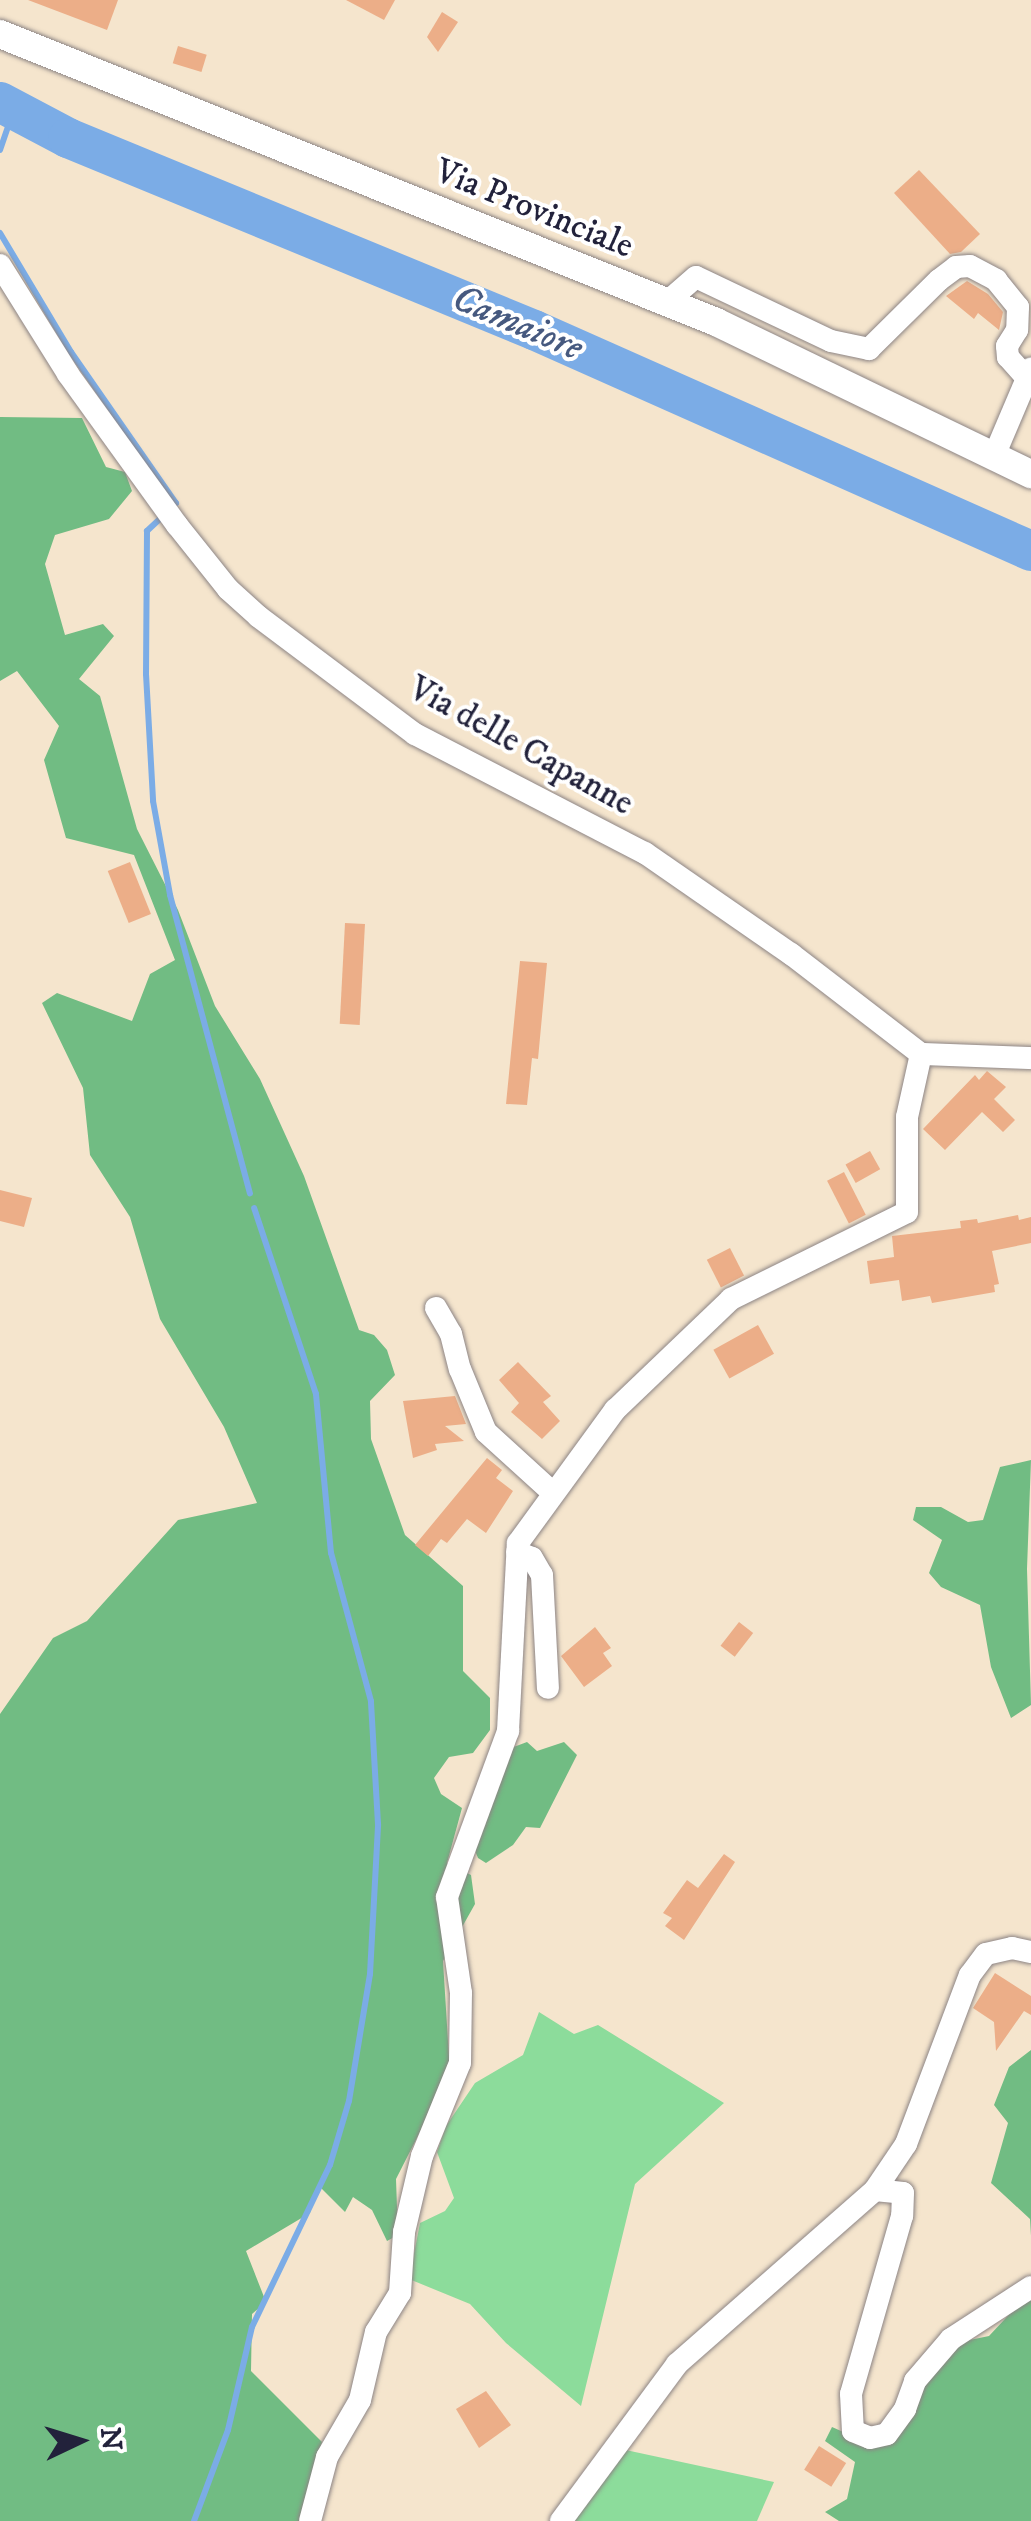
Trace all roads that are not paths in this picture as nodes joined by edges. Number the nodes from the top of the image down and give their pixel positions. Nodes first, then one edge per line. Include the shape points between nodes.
1 (0, 34) edge
2 (0, 265) edge
3 (666, 302) junction
4 (1029, 373) edge
5 (994, 456) junction
6 (1031, 474) edge
7 (921, 1054) junction
8 (1031, 1058) edge
9 (436, 1308) dead end
10 (552, 1492) junction
11 (517, 1552) junction
12 (548, 1688) dead end
13 (1031, 1952) edge
14 (875, 2190) junction
15 (1031, 2286) edge
16 (310, 2521) edge
17 (561, 2521) edge

1 - 3 main road, Via Provinciale
2 - 7 street, Via delle Capanne via 176,525 259,617 415,734 645,853
3 - 4 street via 696,277 831,341 869,349 939,280 970,266 996,280 1018,307 1008,357
3 - 5 main road, Via Provinciale
4 - 5 street
5 - 6 main road, Via Provinciale
7 - 8 street
7 - 10 street via 906,1117 907,1212 731,1299 615,1410
9 - 10 street via 486,1432
10 - 11 street
11 - 12 street via 532,1558 542,1575
11 - 16 street via 508,1731 447,1898 461,1993 460,2063 422,2156 404,2232 400,2293 376,2332 360,2400 327,2456
13 - 14 street via 986,1954 970,1975 906,2144
14 - 15 street via 903,2193 902,2216 852,2394 853,2431 870,2438 887,2434 915,2381 950,2339
14 - 17 street via 677,2364

